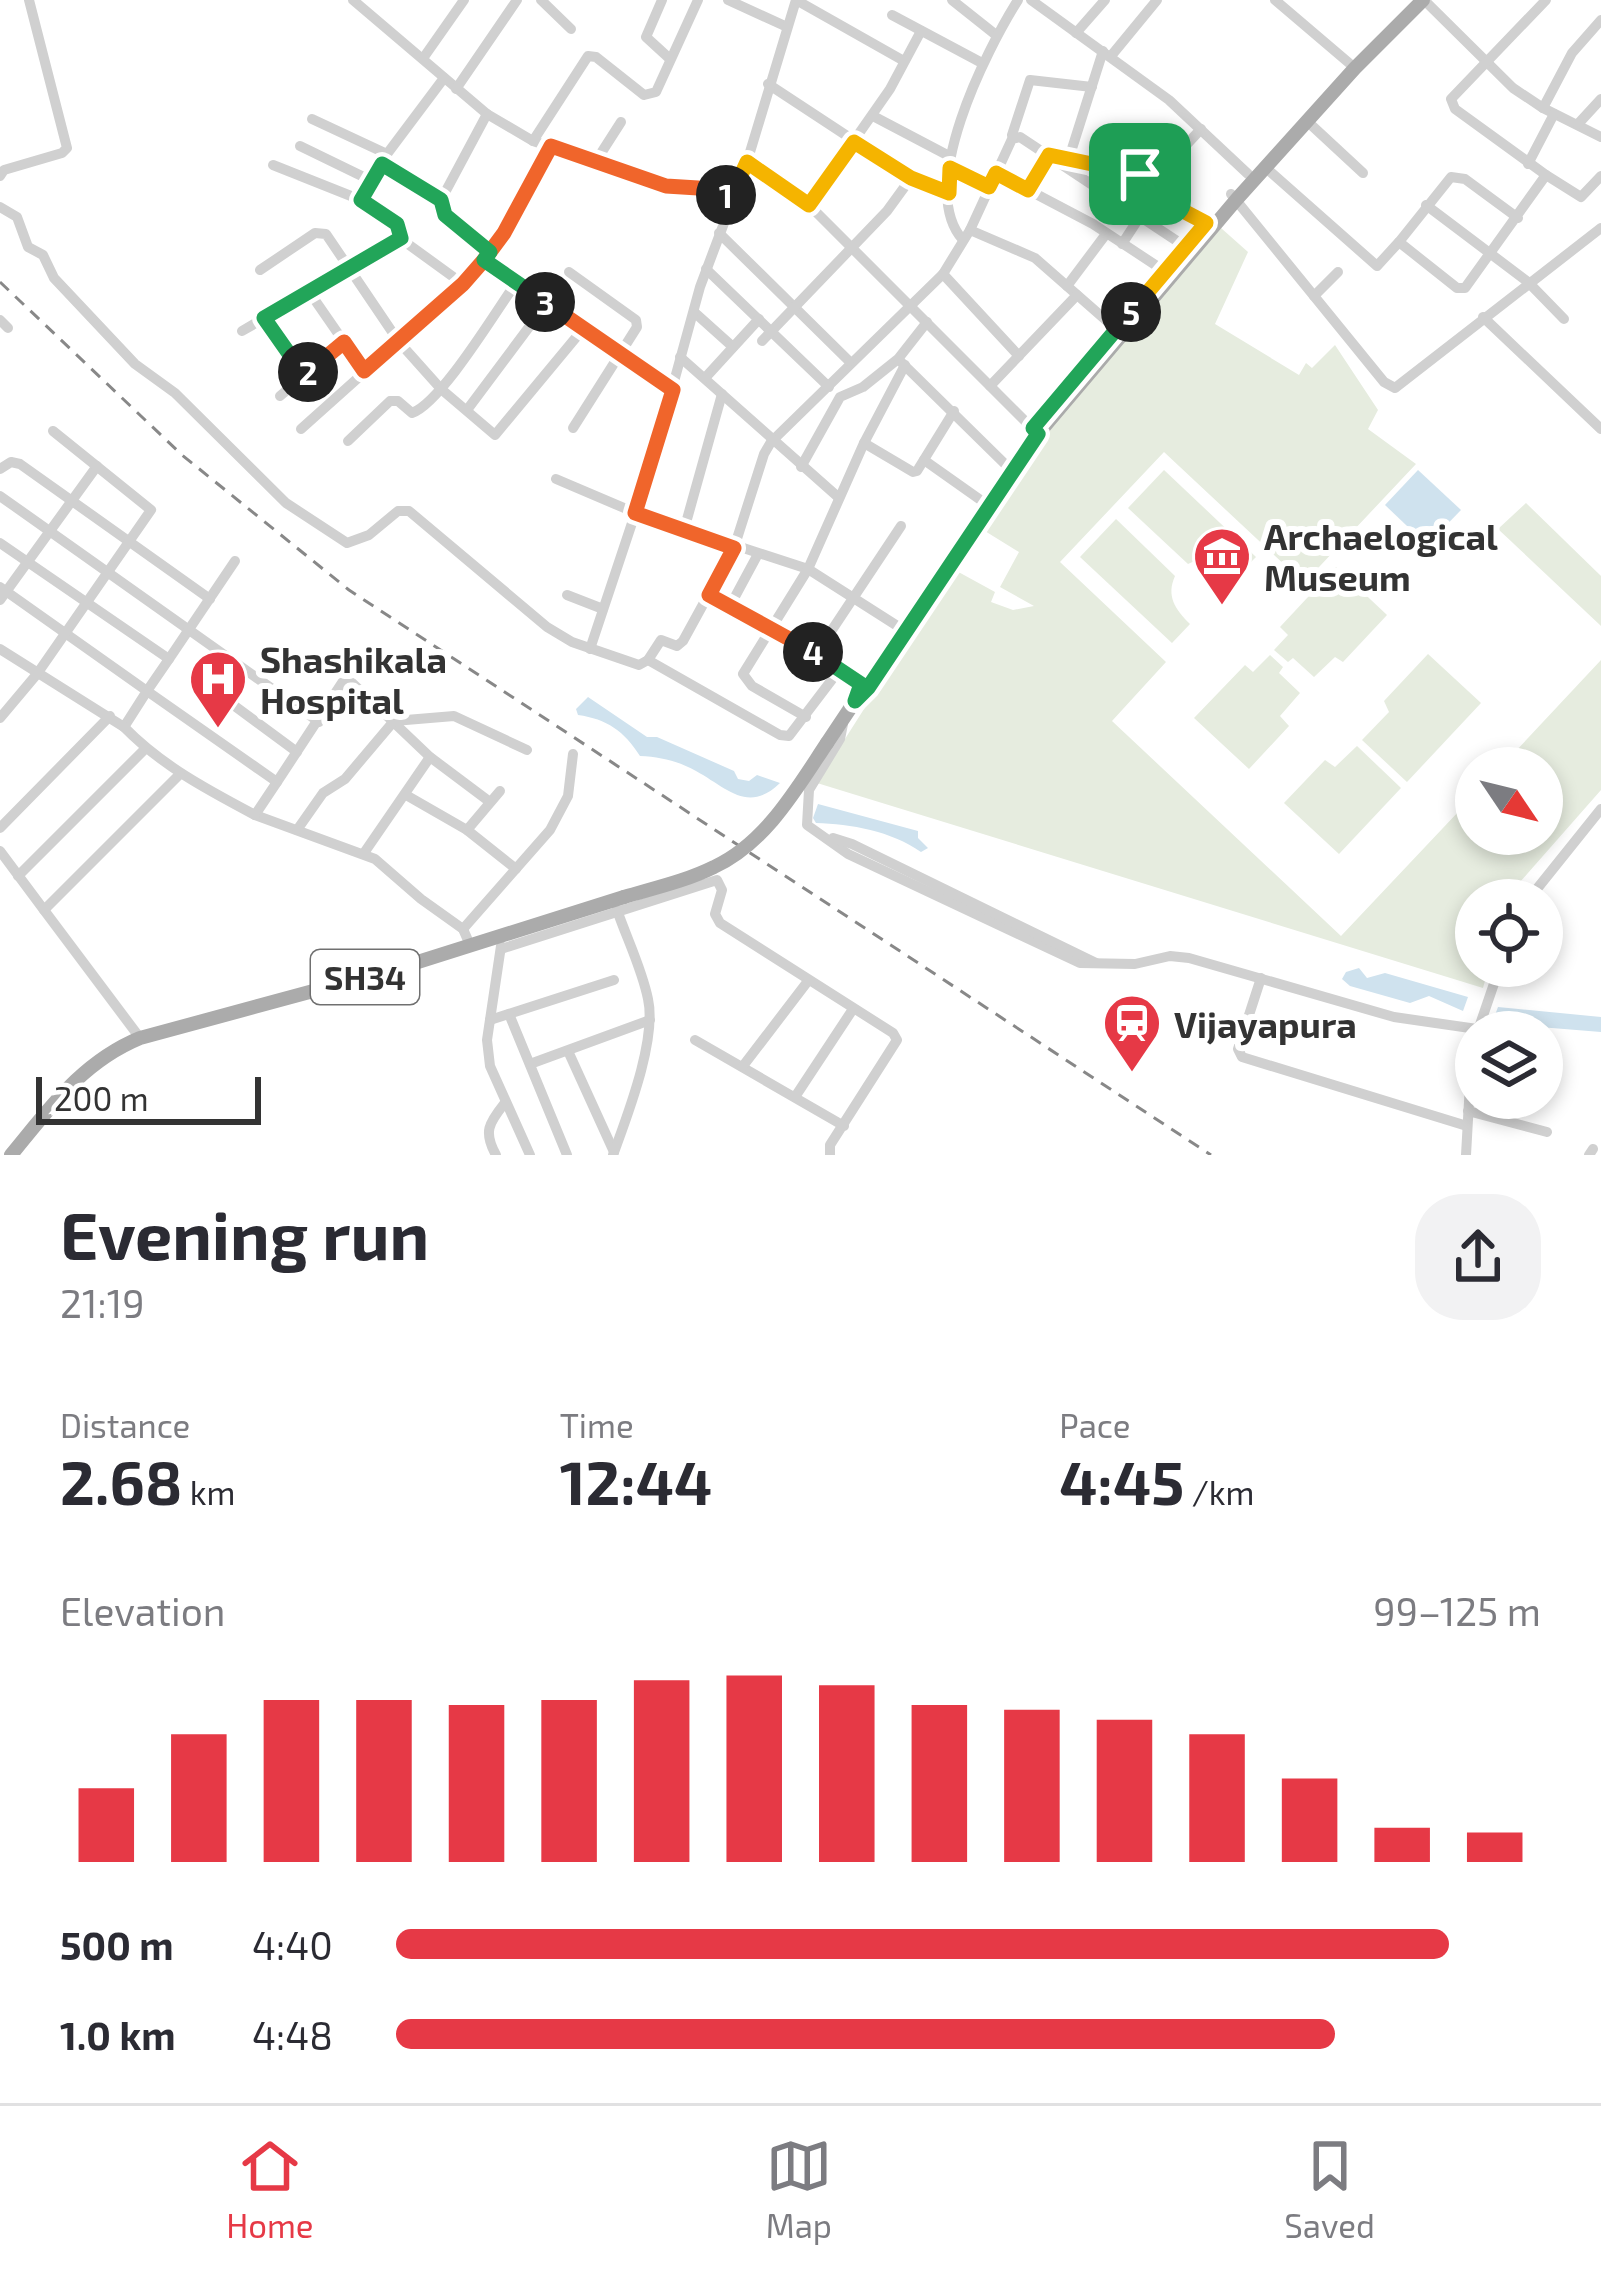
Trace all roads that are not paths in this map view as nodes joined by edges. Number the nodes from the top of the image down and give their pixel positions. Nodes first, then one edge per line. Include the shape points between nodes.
1 (29, 0) edge
2 (353, 0) edge
3 (464, 0) edge
4 (517, 0) edge
5 (541, 0) edge
6 (662, 0) edge
7 (698, 0) edge
8 (728, 0) edge
9 (796, 0) edge
10 (952, 0) edge
11 (1018, 0) edge
12 (1030, 0) edge
13 (1105, 0) edge
14 (1157, 0) edge
15 (1275, 0) edge
16 (1411, 0) edge
17 (1424, 0) edge
18 (1546, 0) edge
19 (892, 15) dead end
20 (1601, 21) edge
21 (785, 26) junction
22 (571, 29) dead end
23 (921, 31) junction
24 (1076, 33) junction
25 (996, 35) junction
26 (1107, 54) junction
27 (424, 57) junction
28 (670, 59) junction
29 (904, 61) junction
30 (1484, 61) junction
31 (982, 63) junction
32 (1349, 63) junction
33 (445, 78) junction
34 (768, 84) junction
35 (1092, 87) junction
36 (456, 88) junction
37 (1601, 99) edge
38 (1549, 111) junction
39 (487, 114) junction
40 (873, 116) junction
41 (312, 119) dead end
42 (621, 122) dead end
43 (1309, 122) junction
44 (1578, 124) junction
45 (1201, 129) junction
46 (1012, 135) dead end
47 (1601, 136) edge
48 (533, 141) junction
49 (854, 142) junction
50 (300, 146) dead end
51 (551, 146) junction
52 (1049, 155) junction
53 (1069, 158) junction
54 (385, 159) junction
55 (596, 161) junction
56 (747, 162) junction
57 (950, 162) junction
58 (1528, 164) junction
59 (273, 165) dead end
60 (1266, 168) junction
61 (1, 172) edge
62 (996, 173) junction
63 (1363, 173) dead end
64 (1140, 174) junction
65 (1248, 174) junction
66 (1546, 176) junction
67 (1601, 176) edge
68 (911, 178) junction
69 (372, 181) junction
70 (989, 187) junction
71 (1028, 190) junction
72 (949, 193) junction
73 (731, 197) junction
74 (1233, 197) junction
75 (361, 200) junction
76 (441, 200) junction
77 (809, 205) junction
78 (1426, 205) junction
79 (0, 207) edge
80 (1141, 215) junction
81 (1518, 218) junction
82 (1206, 223) junction
83 (1601, 228) edge
84 (719, 233) junction
85 (1106, 234) junction
86 (967, 236) junction
87 (401, 238) junction
88 (1399, 242) junction
89 (1122, 244) junction
90 (853, 246) junction
91 (1186, 247) junction
92 (1491, 253) junction
93 (487, 256) junction
94 (706, 269) junction
95 (260, 270) dead end
96 (348, 270) junction
97 (569, 272) dead end
98 (1166, 272) junction
99 (1338, 272) dead end
100 (943, 274) junction
101 (1528, 281) junction
102 (516, 283) junction
103 (463, 284) junction
104 (1067, 286) junction
105 (310, 293) junction
106 (1078, 296) junction
107 (1314, 296) junction
108 (547, 303) junction
109 (795, 304) junction
110 (909, 304) junction
111 (694, 312) junction
112 (1483, 317) junction
113 (264, 318) junction
114 (1564, 319) dead end
115 (759, 320) junction
116 (927, 322) junction
117 (584, 329) junction
118 (1115, 329) junction
119 (242, 331) dead end
120 (766, 336) junction
121 (344, 342) junction
122 (399, 342) junction
123 (733, 347) junction
124 (620, 354) junction
125 (1019, 356) junction
126 (680, 357) junction
127 (849, 361) junction
128 (902, 362) junction
129 (364, 371) junction
130 (304, 375) junction
131 (705, 378) junction
132 (827, 385) junction
133 (990, 386) junction
134 (441, 389) junction
135 (673, 390) junction
136 (722, 394) junction
137 (280, 396) dead end
138 (840, 398) junction
139 (467, 410) junction
140 (953, 411) junction
141 (573, 428) dead end
142 (301, 429) dead end
143 (1601, 429) edge
144 (53, 431) dead end
145 (1035, 431) junction
146 (348, 441) dead end
147 (771, 442) junction
148 (864, 443) junction
149 (924, 460) junction
150 (801, 462) junction
151 (2, 465) edge
152 (97, 466) junction
153 (1006, 466) junction
154 (556, 479) dead end
155 (0, 496) edge
156 (838, 497) junction
157 (982, 501) junction
158 (69, 502) junction
159 (635, 513) junction
160 (901, 526) dead end
161 (684, 530) junction
162 (49, 532) junction
163 (0, 543) edge
164 (129, 545) junction
165 (734, 548) junction
166 (758, 554) junction
167 (235, 561) dead end
168 (28, 562) junction
169 (808, 569) junction
170 (108, 575) junction
171 (2, 593) edge
172 (709, 595) junction
173 (567, 596) dead end
174 (854, 596) junction
175 (210, 599) junction
176 (88, 604) junction
177 (730, 606) junction
178 (603, 610) junction
179 (899, 627) junction
180 (188, 628) junction
181 (771, 628) junction
182 (65, 633) junction
183 (0, 649) edge
184 (590, 649) junction
185 (816, 654) junction
186 (169, 659) junction
187 (357, 660) dead end
188 (648, 660) junction
189 (839, 669) junction
190 (37, 674) junction
191 (346, 677) junction
192 (865, 686) junction
193 (213, 690) dead end
194 (147, 692) junction
195 (850, 708) junction
196 (110, 716) junction
197 (806, 717) junction
198 (0, 718) edge
199 (394, 721) junction
200 (319, 722) junction
201 (124, 727) junction
202 (145, 749) junction
203 (527, 750) dead end
204 (297, 752) junction
205 (573, 754) dead end
206 (430, 757) junction
207 (180, 774) junction
208 (277, 782) junction
209 (500, 791) dead end
210 (406, 795) junction
211 (490, 802) junction
212 (1601, 809) edge
213 (255, 815) junction
214 (0, 828) edge
215 (297, 830) junction
216 (466, 830) junction
217 (0, 851) edge
218 (364, 853) junction
219 (516, 869) junction
220 (18, 876) junction
221 (1545, 879) edge
222 (621, 903) junction
223 (44, 910) junction
224 (463, 929) junction
225 (502, 942) junction
226 (470, 945) junction
227 (1261, 978) junction
228 (614, 980) dead end
229 (808, 981) junction
230 (854, 1009) junction
231 (509, 1014) junction
232 (1455, 1017) edge
233 (490, 1020) junction
234 (650, 1020) junction
235 (140, 1038) junction
236 (695, 1040) dead end
237 (568, 1051) junction
238 (530, 1064) junction
239 (743, 1066) junction
240 (795, 1097) junction
241 (504, 1104) junction
242 (1467, 1119) edge
243 (1498, 1119) edge
244 (844, 1126) junction
245 (1467, 1126) junction
246 (1547, 1132) dead end
247 (613, 1154) edge
248 (11, 1155) edge
249 (496, 1155) edge
250 (530, 1155) edge
251 (567, 1155) edge
252 (830, 1155) edge
253 (1466, 1155) edge

1 - 61 street via 67,148
2 - 27 street
3 - 27 street
4 - 36 street
5 - 22 street
6 - 28 street via 646,40
7 - 28 street
8 - 21 street
9 - 21 street
9 - 29 street
10 - 25 street
11 - 25 street
12 - 24 street
13 - 24 street
14 - 26 street
15 - 32 street
16 - 32 main road, SH34
17 - 30 street
17 - 43 main road, SH34
18 - 30 street
19 - 23 street
20 - 38 street via 1572,53
21 - 34 street
23 - 29 street
23 - 31 street
24 - 26 street
25 - 31 street
26 - 35 street
26 - 45 street
27 - 33 street
28 - 48 street via 649,96 588,56
29 - 40 street
30 - 38 street
30 - 58 street via 1452,104
31 - 57 street
32 - 65 main road, SH34
33 - 36 street
33 - 54 street
34 - 49 street
34 - 56 street
35 - 46 street via 1030,80
35 - 53 street
36 - 39 street
37 - 44 street
38 - 44 street
38 - 58 street
39 - 48 street
39 - 76 street
40 - 49 street
40 - 57 street
41 - 54 street
42 - 55 street
43 - 60 main road, SH34
43 - 63 street
44 - 47 street
45 - 64 street via 1188,143 1166,140
45 - 65 street
48 - 51 street
49 - 68 street
49 - 77 street
50 - 69 street
51 - 55 street
51 - 93 street
52 - 53 street
52 - 62 street via 1015,137
52 - 71 street
52 - 80 street
53 - 64 street
54 - 69 street
54 - 76 street
55 - 73 street via 666,186
56 - 73 street
56 - 77 street
57 - 70 street
57 - 72 street
58 - 66 street
59 - 75 street
60 - 74 main road, SH34
60 - 88 street via 1377,266
62 - 70 street
62 - 71 street
64 - 82 street via 1170,204
65 - 74 main road, SH34
66 - 67 street via 1581,197
66 - 81 street
68 - 72 street
68 - 90 street
69 - 75 street
70 - 86 street
71 - 85 street
72 - 86 street via 951,222
73 - 84 street
74 - 82 main road, SH34
74 - 107 street
74 - 145 main road, SH34
75 - 87 street via 397,224
76 - 93 street via 445,215
77 - 90 street
78 - 81 street via 1458,176
78 - 88 street
78 - 92 street
79 - 184 street via 17,217 28,247 124,352 316,525 347,543 409,511 547,627
80 - 89 street
80 - 91 street
81 - 92 street
82 - 91 main road, SH34
83 - 101 street
84 - 94 street
84 - 109 street
85 - 89 street
85 - 104 street
86 - 100 street
86 - 104 street via 1035,259
87 - 96 street
87 - 103 street
88 - 92 street via 1460,289
89 - 98 street
90 - 109 street
90 - 110 street
91 - 98 main road, SH34
92 - 101 street
93 - 102 street
93 - 103 street
94 - 111 street
94 - 115 street
95 - 96 street via 320,232
96 - 105 street
96 - 122 street
97 - 124 street via 636,320
98 - 118 main road, SH34
99 - 107 street
100 - 110 street
100 - 125 street
101 - 112 street
101 - 114 street
102 - 108 street
102 - 134 street
103 - 122 street
104 - 106 street
105 - 113 street
105 - 121 street
106 - 118 street
106 - 125 street
107 - 112 street via 1396,388
108 - 117 street
108 - 139 street
109 - 120 street
109 - 127 street
110 - 116 street
110 - 127 street
111 - 123 street
111 - 126 street
112 - 143 street
113 - 119 street
113 - 130 street
115 - 120 street
115 - 123 street
116 - 128 street
116 - 133 street
117 - 124 street
117 - 139 street via 499,434
118 - 145 main road, SH34
120 - 132 street
121 - 129 street
121 - 130 street
122 - 129 street
122 - 134 street
123 - 131 street
124 - 135 street
124 - 141 street
125 - 133 street
126 - 131 street
126 - 135 street
127 - 132 street
128 - 138 street
128 - 140 street
128 - 148 street
129 - 142 street
130 - 137 street
131 - 136 street
132 - 138 street
132 - 147 street
133 - 145 street
134 - 139 street
134 - 146 street via 416,413 390,401
135 - 159 street
136 - 147 street
136 - 161 street
138 - 150 street
140 - 149 street
140 - 153 street
144 - 152 street
145 - 153 main road, SH34
145 - 192 main road, SH34
147 - 150 street
147 - 165 street
148 - 149 street via 913,472
148 - 156 street
149 - 157 street
150 - 156 street
151 - 158 street via 20,464
152 - 158 street
152 - 164 street via 150,506
153 - 157 main road, SH34
154 - 159 street
155 - 162 street
156 - 169 street
157 - 179 main road, SH34
158 - 162 street
158 - 164 street
159 - 161 street
159 - 178 street
160 - 174 street
161 - 165 street
162 - 168 street
162 - 170 street
163 - 168 street
164 - 170 street
164 - 175 street
165 - 166 street
165 - 172 street
166 - 169 street
166 - 177 street
167 - 175 street
168 - 171 street
168 - 176 street
169 - 174 street
169 - 181 street
170 - 176 street
170 - 180 street
171 - 182 street
172 - 177 street
172 - 188 street via 680,644 661,640
173 - 178 street
174 - 179 street
174 - 185 street
175 - 180 street
176 - 182 street
176 - 186 street
177 - 181 street
178 - 184 street
179 - 192 main road, SH34
180 - 186 street
180 - 200 street
181 - 185 street
181 - 197 street via 743,678
182 - 190 street
182 - 194 street
183 - 190 street
184 - 188 street via 639,665
185 - 189 street
186 - 194 street
187 - 191 street
188 - 197 street via 780,735 795,732
189 - 192 street
189 - 197 street
190 - 196 street
190 - 198 street
191 - 199 street
191 - 200 street
192 - 195 main road, SH34
193 - 204 street
194 - 201 street
194 - 208 street
195 - 222 main road, SH34, bridge via 788,801 736,854
195 - 227 street via 809,790 807,825 848,854 1080,963 1170,956
196 - 201 street
196 - 214 street
199 - 203 street via 454,716
199 - 206 street
199 - 215 street
200 - 204 street
201 - 202 street
202 - 207 street
202 - 220 street
204 - 208 street
205 - 219 street via 562,812
206 - 210 street
206 - 211 street
207 - 213 street
207 - 223 street
208 - 213 street
209 - 211 street
210 - 216 street
210 - 218 street
211 - 216 street
212 - 221 street
213 - 215 street
215 - 218 street
216 - 219 street
217 - 220 street
218 - 224 street
219 - 224 street
220 - 223 street
222 - 225 main road, SH34
222 - 229 street via 717,880 717,919
222 - 234 street
223 - 235 street
224 - 226 street
225 - 226 main road, SH34
225 - 233 street
226 - 235 main road, SH34
227 - 232 street via 1394,1017
227 - 245 street via 1242,1057
228 - 231 street
229 - 230 street
229 - 239 street
230 - 240 street
230 - 244 street via 897,1040
231 - 233 street
231 - 238 street
233 - 241 street via 490,1066
234 - 237 street
234 - 247 street
235 - 248 main road, SH34 via 88,1067
236 - 239 street
237 - 238 street
237 - 247 street
238 - 251 street
239 - 240 street
240 - 244 street
241 - 249 street via 489,1123
241 - 250 street
242 - 245 street
243 - 246 street
244 - 252 street
245 - 253 street

